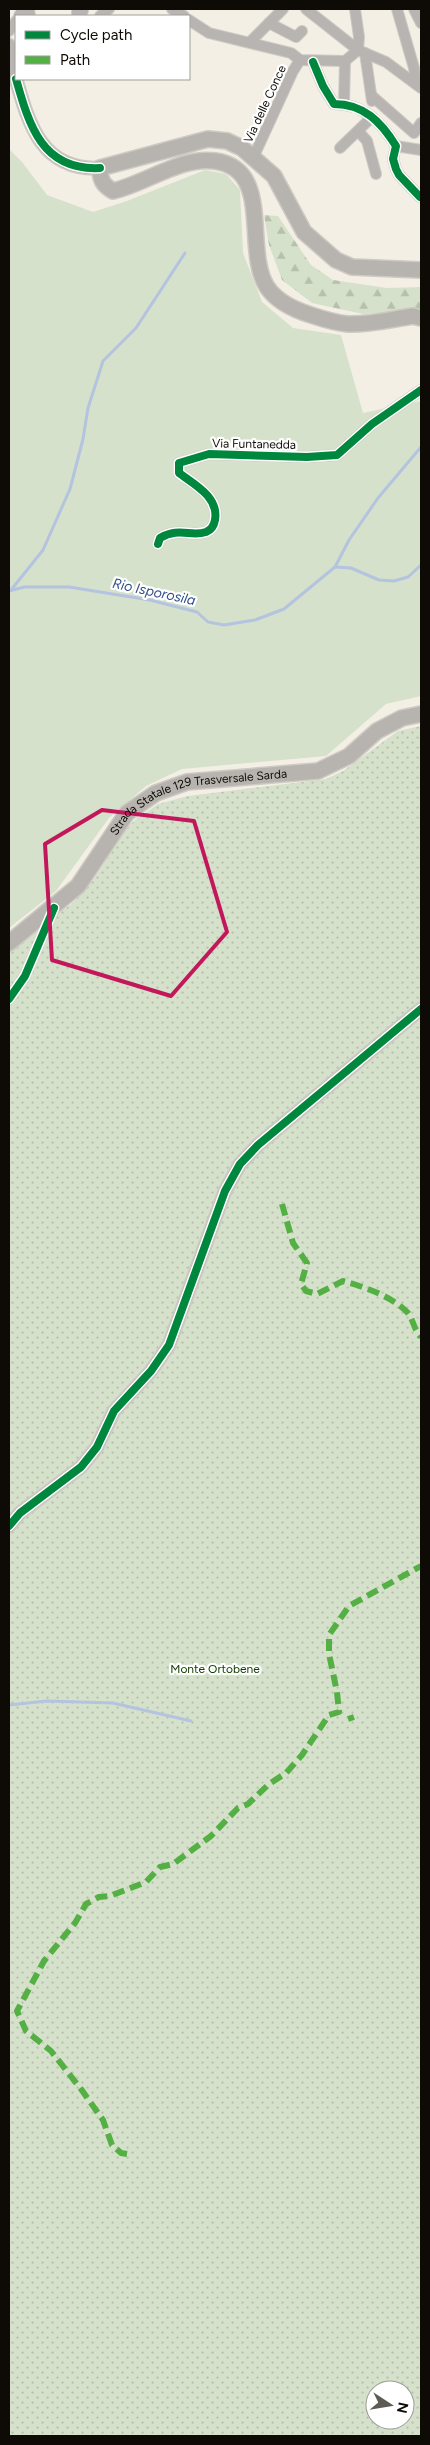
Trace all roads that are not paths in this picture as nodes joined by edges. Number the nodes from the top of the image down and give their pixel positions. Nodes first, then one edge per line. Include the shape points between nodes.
1 (283, 9) edge
2 (306, 9) edge
3 (354, 9) edge
4 (396, 9) edge
5 (414, 9) edge
6 (190, 21) edge
7 (269, 23) junction
8 (421, 23) edge
9 (302, 31) dead end
10 (250, 42) junction
11 (9, 45) edge
12 (362, 52) junction
13 (300, 60) junction
14 (345, 61) junction
15 (313, 62) junction
16 (15, 74) edge
17 (16, 80) edge
18 (419, 86) edge
19 (372, 96) junction
20 (344, 104) junction
21 (371, 116) junction
22 (421, 123) edge
23 (358, 132) junction
24 (414, 133) junction
25 (396, 146) junction
26 (340, 148) dead end
27 (416, 149) edge
28 (253, 158) junction
29 (100, 168) junction
30 (376, 174) dead end
31 (420, 197) edge
32 (421, 270) edge
33 (421, 318) edge
34 (421, 390) edge
35 (158, 544) dead end
36 (421, 714) edge
37 (54, 908) junction
38 (9, 943) edge
39 (9, 999) edge
40 (421, 1009) edge
41 (9, 1526) edge

1 - 7 street
2 - 12 street
3 - 12 street
4 - 18 street
5 - 8 street
6 - 10 street via 209,33
7 - 9 street via 296,37
7 - 10 street
10 - 13 street via 290,52
11 - 16 street
12 - 14 street
12 - 18 street via 386,62
12 - 19 street
13 - 15 street
13 - 28 street, Via delle Conce
14 - 15 street
14 - 20 street
15 - 20 street via 330,99 334,104
17 - 29 street via 34,132 44,145 76,168
19 - 21 street
19 - 24 street
20 - 21 street via 364,109
21 - 23 street
21 - 25 street
22 - 24 street
23 - 26 street
23 - 30 street via 367,141
24 - 27 street
25 - 27 street
25 - 31 street via 393,159 396,169
28 - 29 main road via 227,141 208,139
28 - 32 main road via 274,176 304,232 336,260 352,267
29 - 33 main road via 100,178 113,191 148,176 203,160 232,166 248,181 258,260 267,287 281,301 297,311 348,324 413,316
34 - 35 street, Via Funtanedda via 372,424 337,455 209,454 179,463 179,473 211,498 216,514 214,523 204,533 169,533 160,538
36 - 37 main road, Strada Statale 129 Trasversale Sarda via 402,718 377,731 349,756 318,771 187,782 156,793 127,813 78,886
37 - 38 main road, Strada Statale 129 Trasversale Sarda
37 - 39 street via 24,976
40 - 41 street via 258,1145 240,1164 225,1191 169,1345 151,1371 114,1411 97,1447 81,1466

